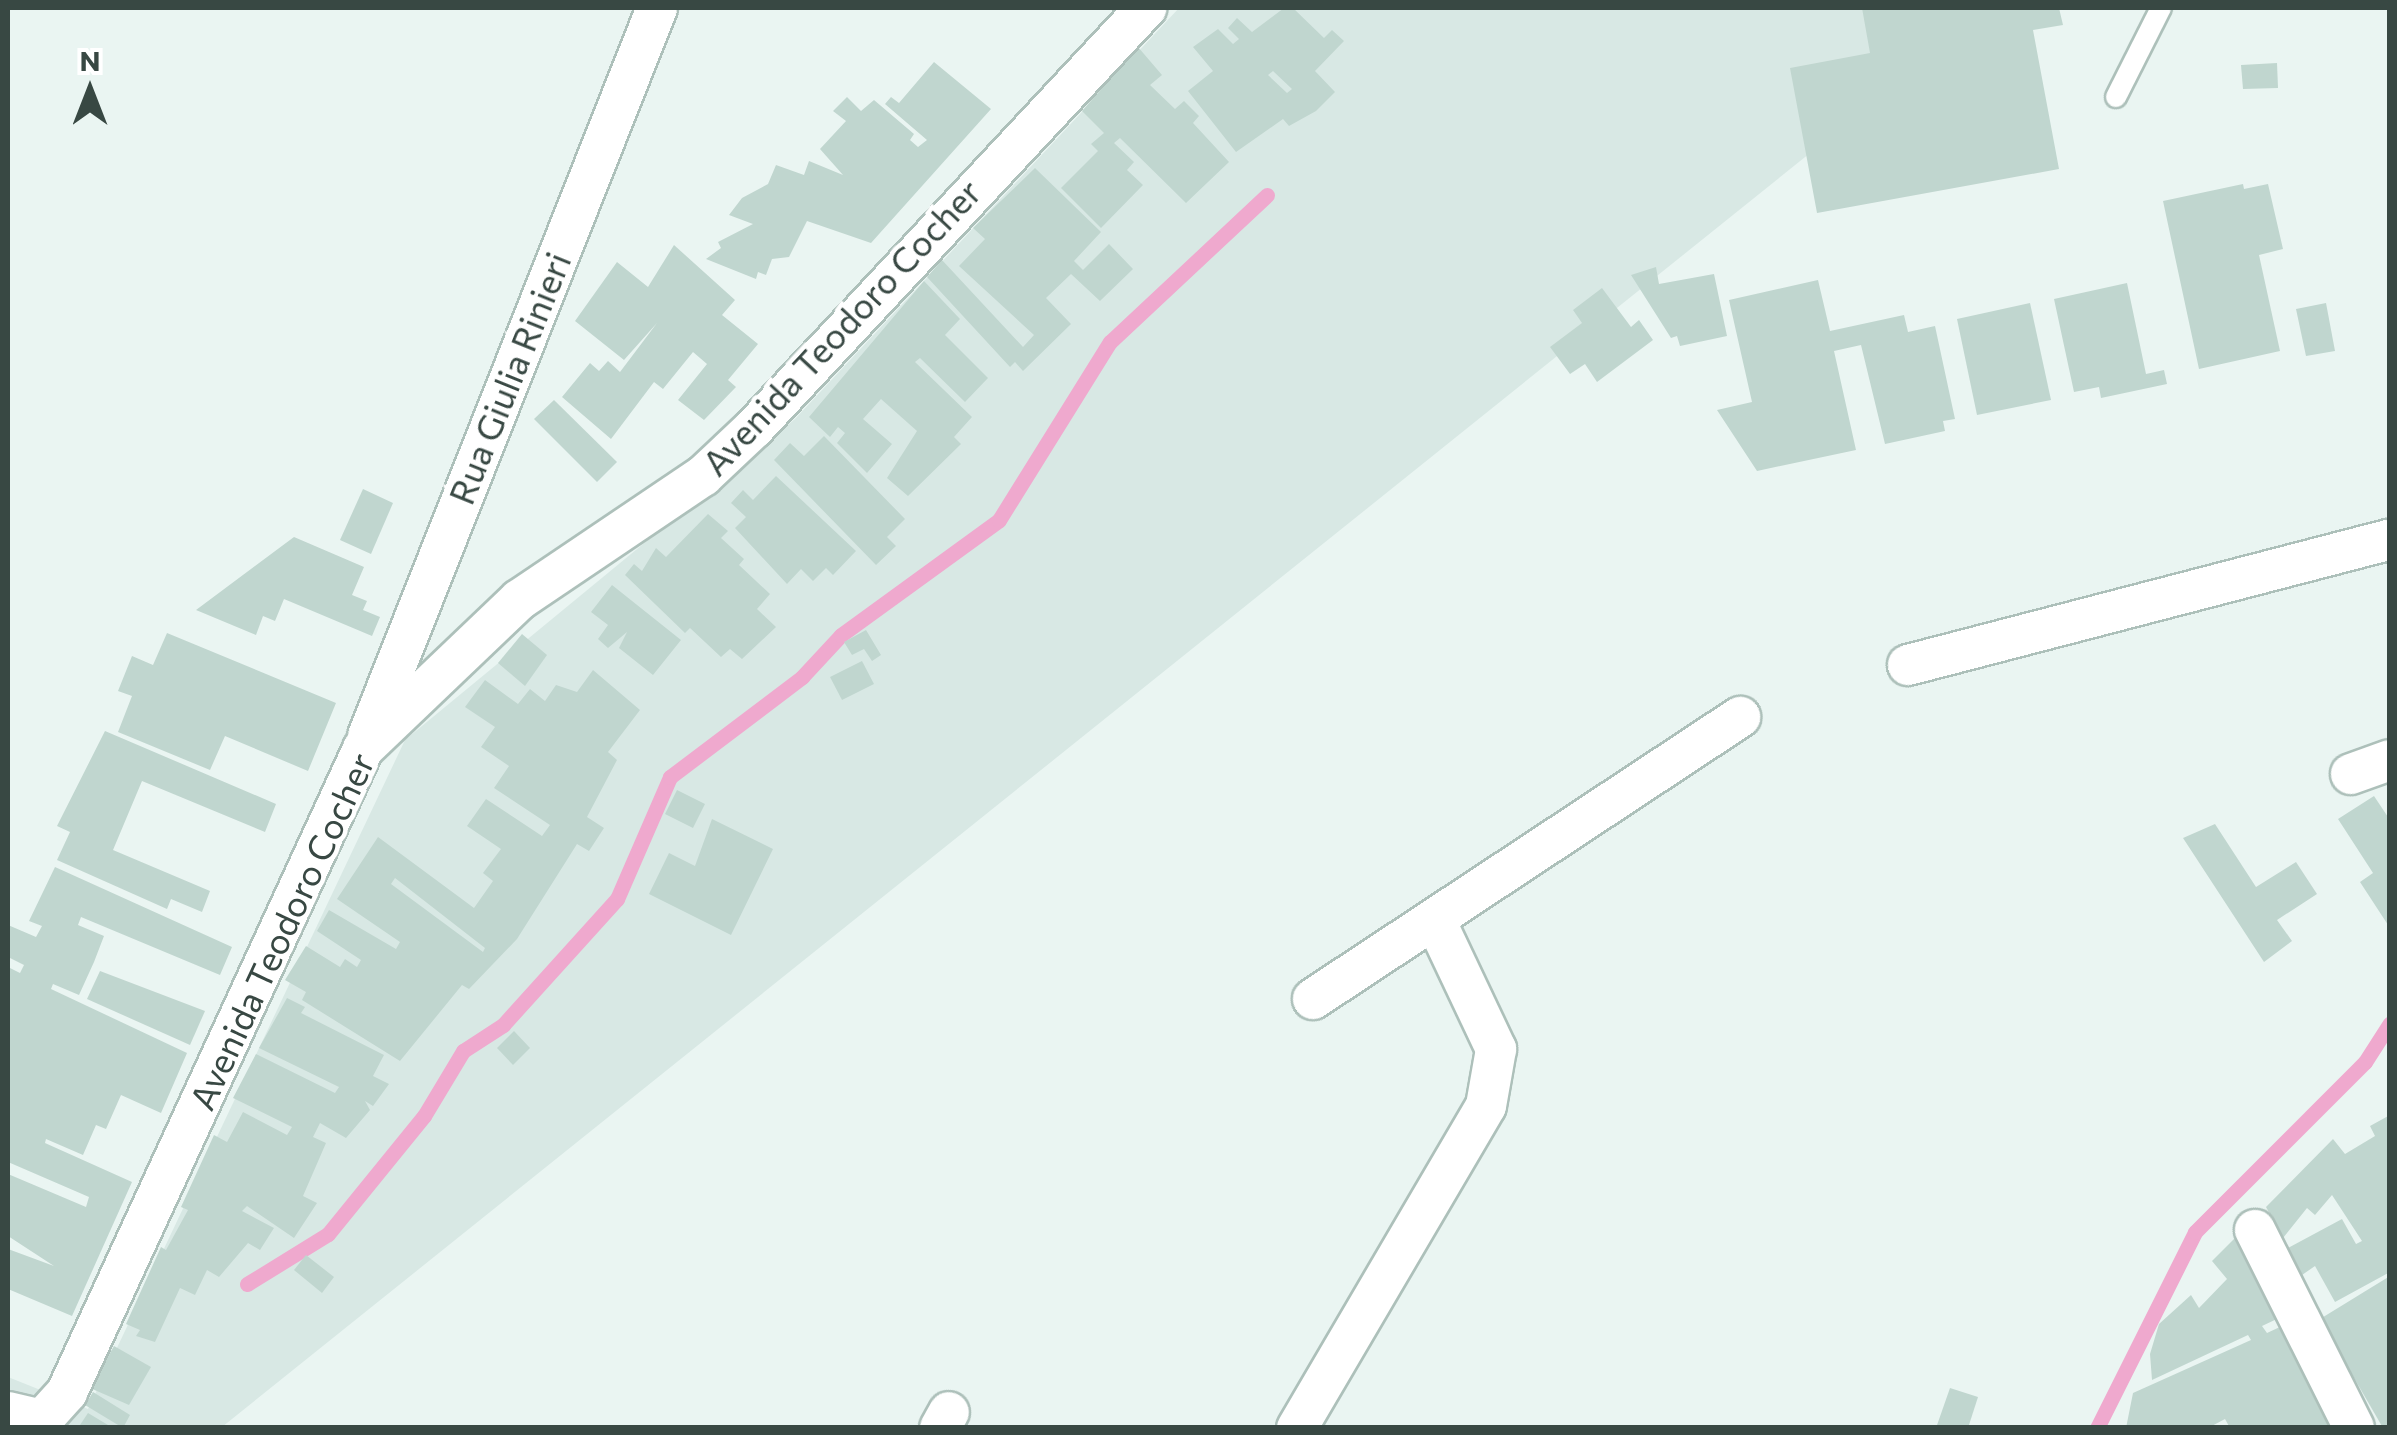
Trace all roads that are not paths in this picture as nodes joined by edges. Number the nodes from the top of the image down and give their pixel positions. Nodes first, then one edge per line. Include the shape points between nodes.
1 (657, 8) edge
2 (1146, 8) edge
3 (2161, 8) edge
4 (2116, 97) dead end
5 (2390, 539) edge
6 (416, 608) junction
7 (475, 640) junction
8 (1908, 665) dead end
9 (1740, 717) dead end
10 (364, 749) junction
11 (2390, 760) edge
12 (2350, 774) dead end
13 (1436, 922) junction
14 (1313, 999) dead end
15 (2255, 1230) dead end
16 (1305, 1413) edge
17 (17, 1416) edge
18 (2354, 1428) edge

1 - 6 street, Rua Giulia Rinieri
2 - 7 street, Avenida Teodoro Cocher via 704,476 571,560
3 - 4 lane
5 - 8 street
6 - 7 street
6 - 10 street, Rua Giulia Rinieri
7 - 10 street, Avenida Teodoro Cocher
9 - 13 street
10 - 17 street, Avenida Teodoro Cocher via 67,1392 54,1412
11 - 12 street
13 - 14 street
13 - 16 street via 1496,1049 1486,1106
15 - 18 street

